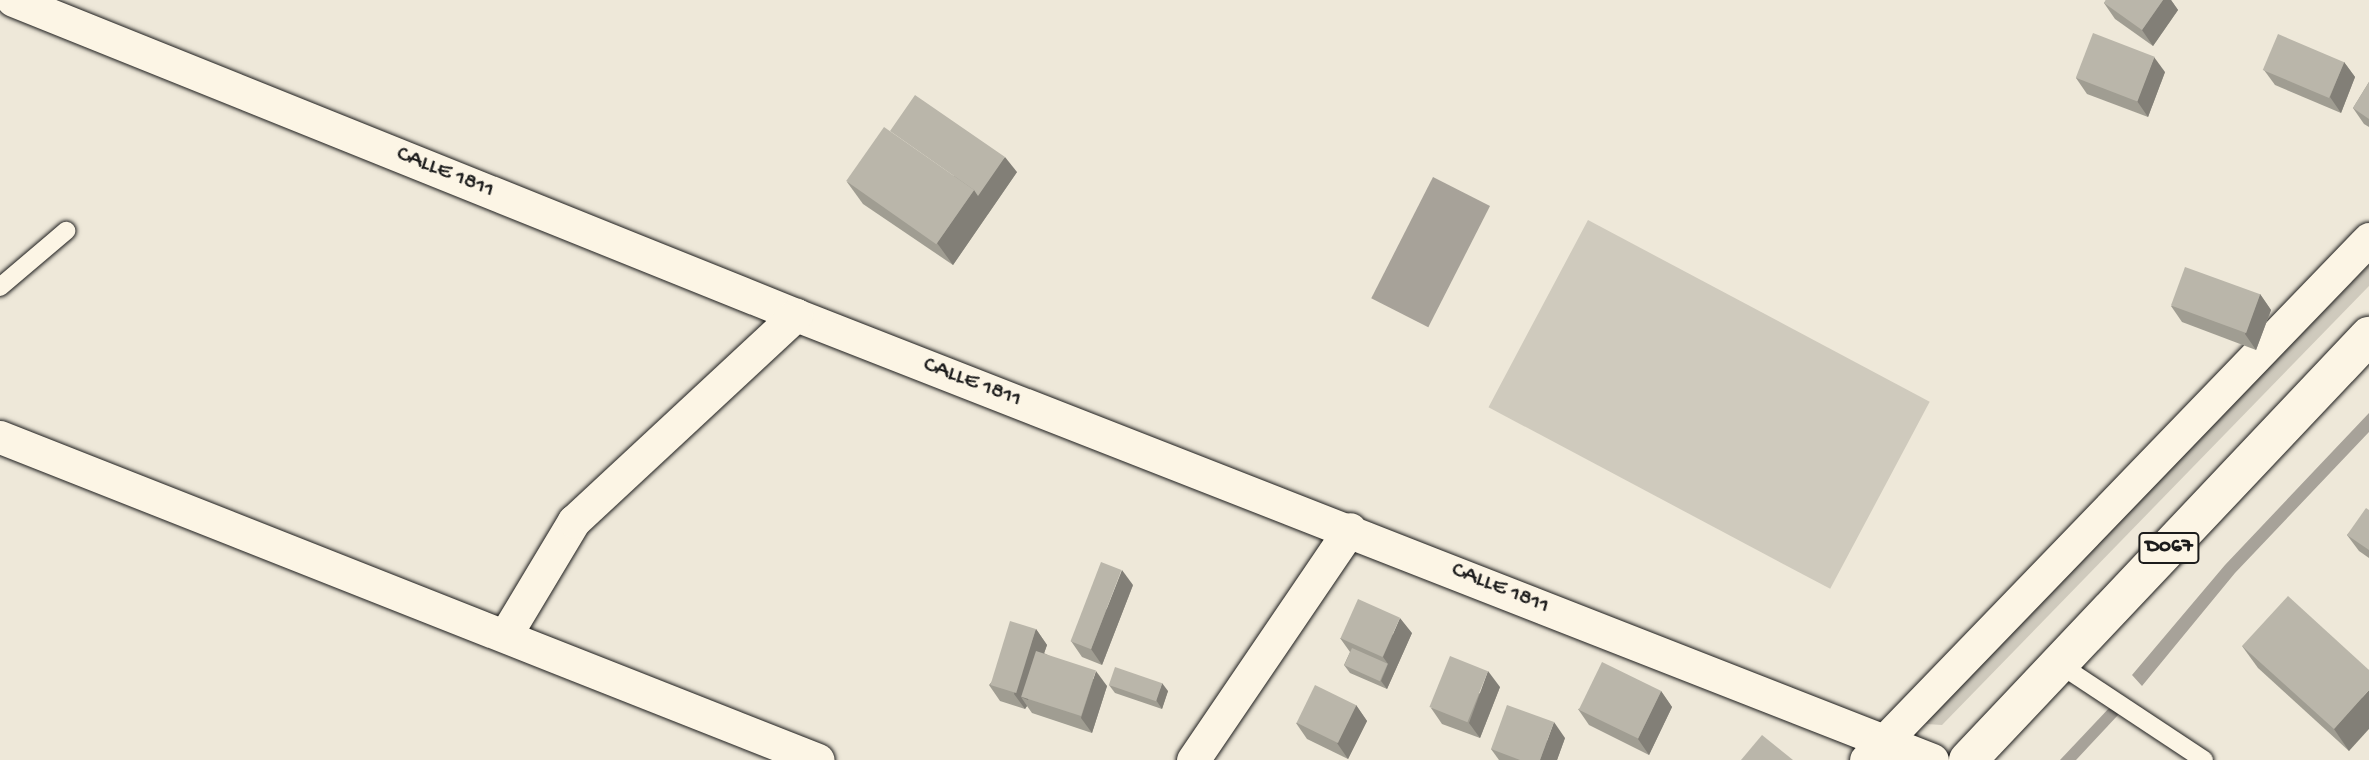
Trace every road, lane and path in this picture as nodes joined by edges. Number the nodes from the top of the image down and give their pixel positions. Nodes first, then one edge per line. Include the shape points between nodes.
1 (13, 0) edge
2 (66, 231) dead end
3 (2369, 239) edge
4 (0, 287) edge
5 (796, 315) junction
6 (2369, 336) edge
7 (0, 437) edge
8 (1350, 529) junction
9 (506, 634) junction
10 (2059, 664) junction
11 (1875, 750) edge
12 (818, 760) edge
13 (1193, 760) edge
14 (1932, 760) edge
15 (1968, 760) edge
16 (2204, 760) edge

1 - 5 street, CALLE 1811
2 - 4 lane
3 - 11 street
5 - 8 street, CALLE 1811
5 - 9 street via 574,521
6 - 10 main road, D067
7 - 9 street
8 - 11 street, CALLE 1811
8 - 13 street
9 - 12 street
10 - 15 main road, D067
10 - 16 lane
11 - 14 street, CALLE 1811

